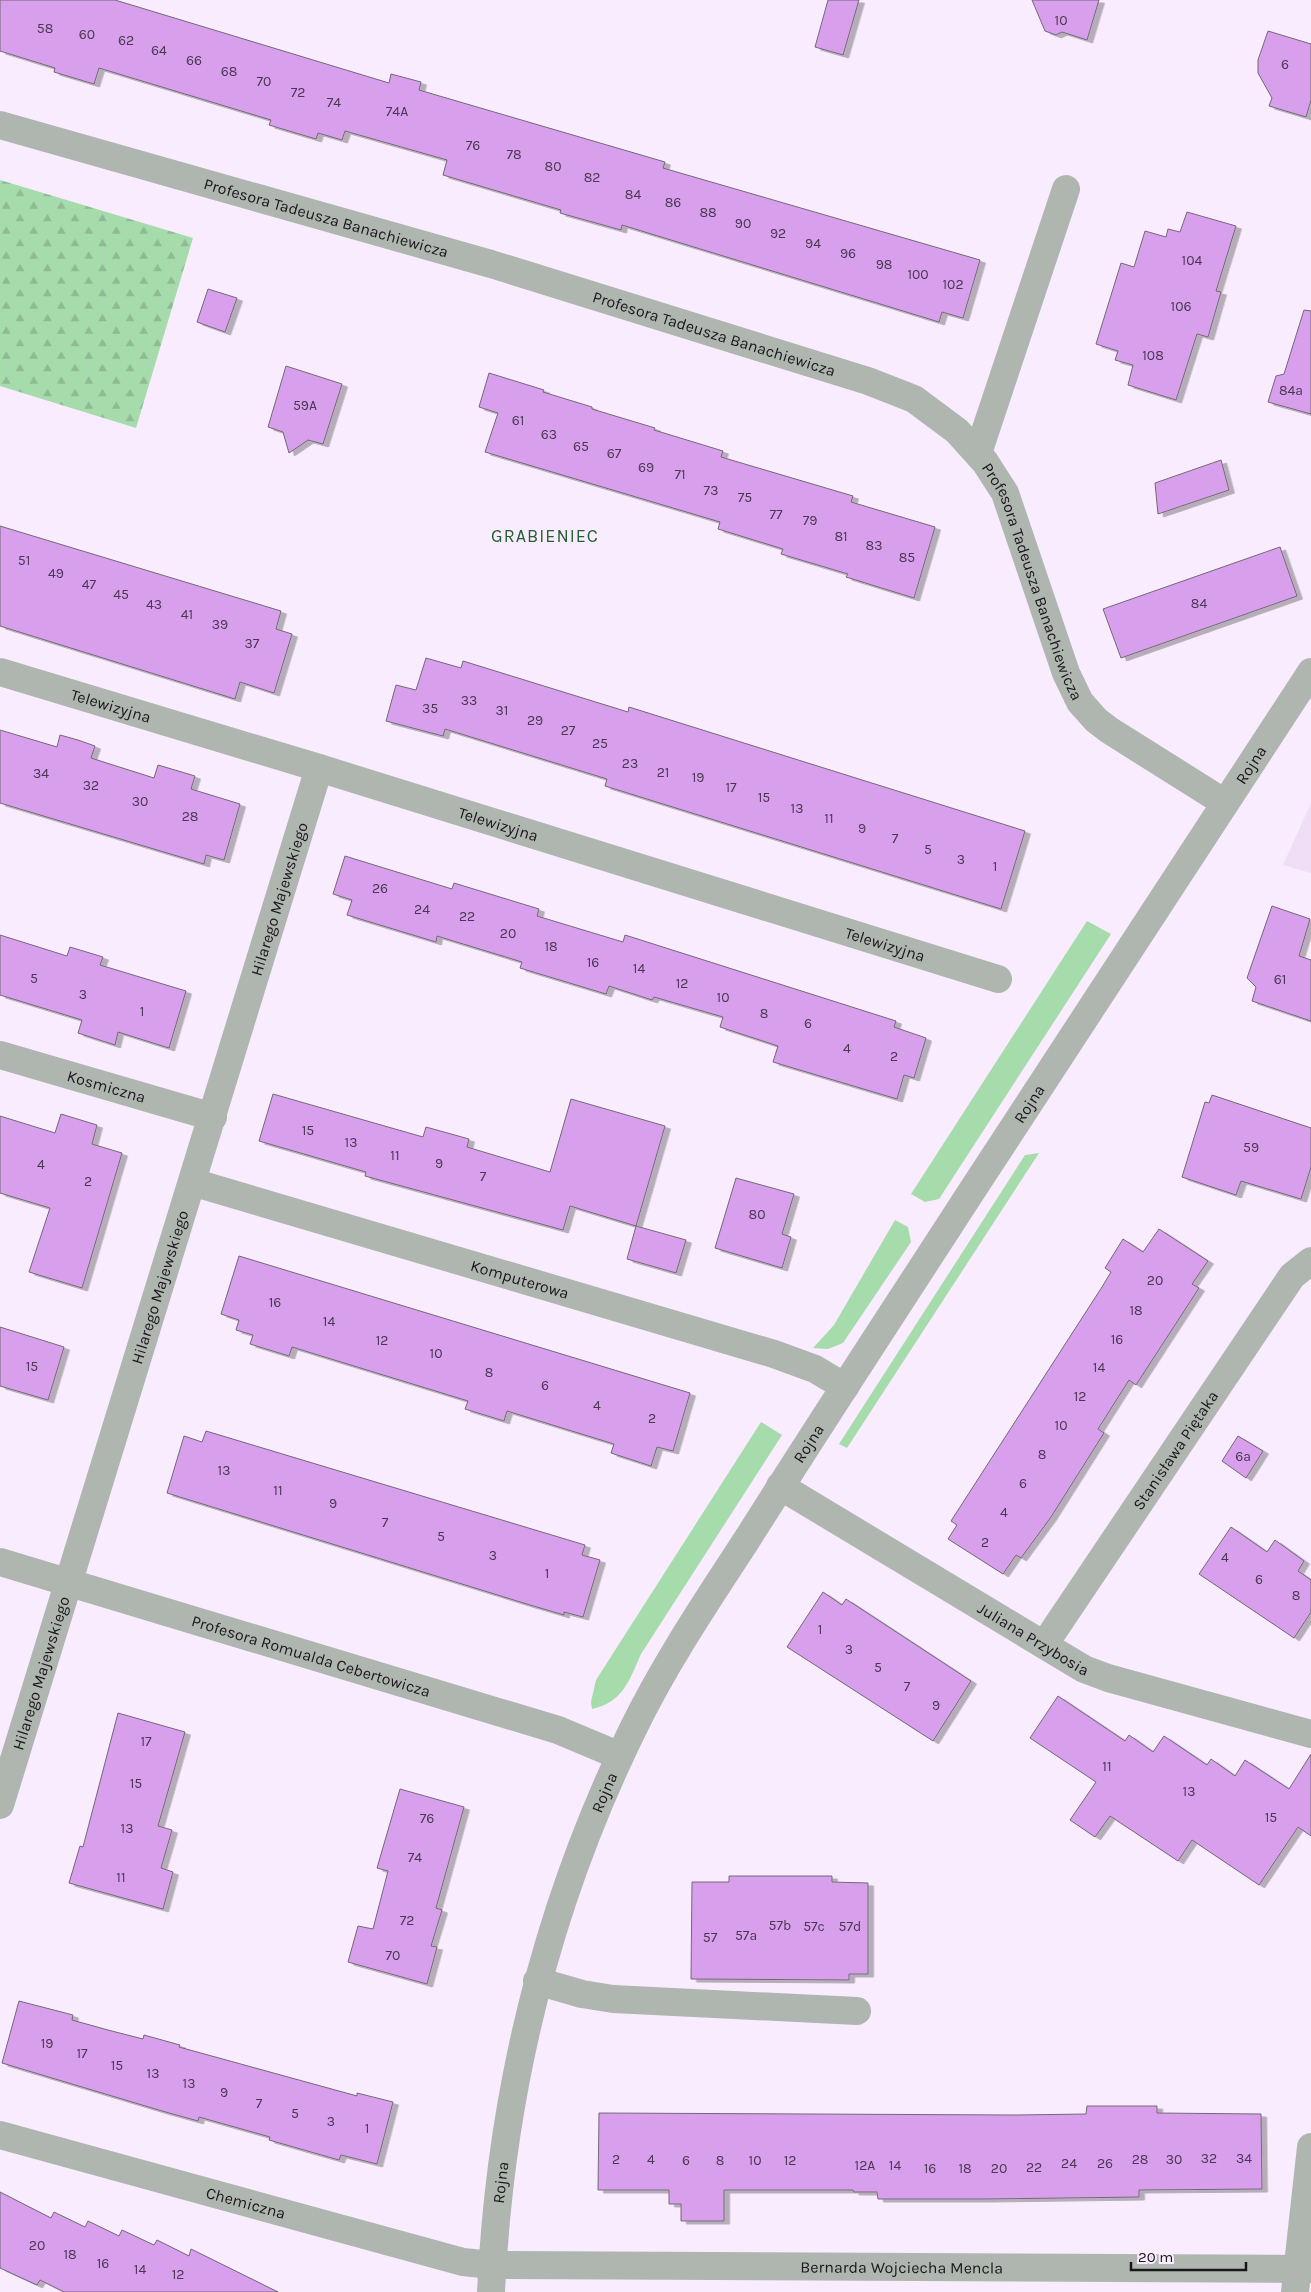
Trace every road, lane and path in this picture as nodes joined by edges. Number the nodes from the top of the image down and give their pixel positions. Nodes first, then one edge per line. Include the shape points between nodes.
1 (0, 125) edge
2 (1066, 189) dead end
3 (978, 454) junction
4 (0, 672) edge
5 (1311, 672) edge
6 (319, 768) junction
7 (1225, 803) junction
8 (998, 979) dead end
9 (0, 1055) edge
10 (213, 1117) junction
11 (192, 1182) junction
12 (1311, 1261) edge
13 (844, 1387) junction
14 (780, 1486) junction
15 (0, 1562) edge
16 (69, 1582) junction
17 (1044, 1645) junction
18 (1311, 1734) edge
19 (620, 1756) junction
20 (0, 1805) edge
21 (537, 1981) junction
22 (857, 2010) dead end
23 (0, 2135) edge
24 (1311, 2148) edge
25 (492, 2265) junction
26 (1301, 2276) edge
27 (490, 2292) edge

1 - 3 street, Profesora Tadeusza Banachiewicza via 491,264 848,373 914,399 957,431
2 - 3 street
3 - 7 street, Profesora Tadeusza Banachiewicza via 1005,493 1066,673 1080,702 1109,730
4 - 6 street, Telewizyjna
5 - 7 street, Rojna
6 - 8 street, Telewizyjna
6 - 10 street, Hilarego Majewskiego
7 - 13 street, Rojna
9 - 10 street, Kosmiczna
10 - 11 street, Hilarego Majewskiego
11 - 13 street, Komputerowa via 774,1354 815,1369
11 - 16 street, Hilarego Majewskiego
12 - 17 street, Stanisława Piętaka via 1292,1276
13 - 14 street, Rojna
14 - 17 street, Juliana Przybosia
14 - 19 street, Rojna via 663,1674
15 - 16 street, Profesora Romualda Cebertowicza
16 - 19 street, Profesora Romualda Cebertowicza via 558,1730
16 - 20 street, Hilarego Majewskiego
17 - 18 street, Juliana Przybosia via 1084,1669 1108,1678
19 - 21 street, Rojna via 580,1850
21 - 22 street via 606,1998
21 - 25 street, Rojna via 501,2155
23 - 25 street, Chemiczna via 444,2258
24 - 26 street
25 - 26 street, Bernarda Wojciecha Mencla
25 - 27 street, Rojna

